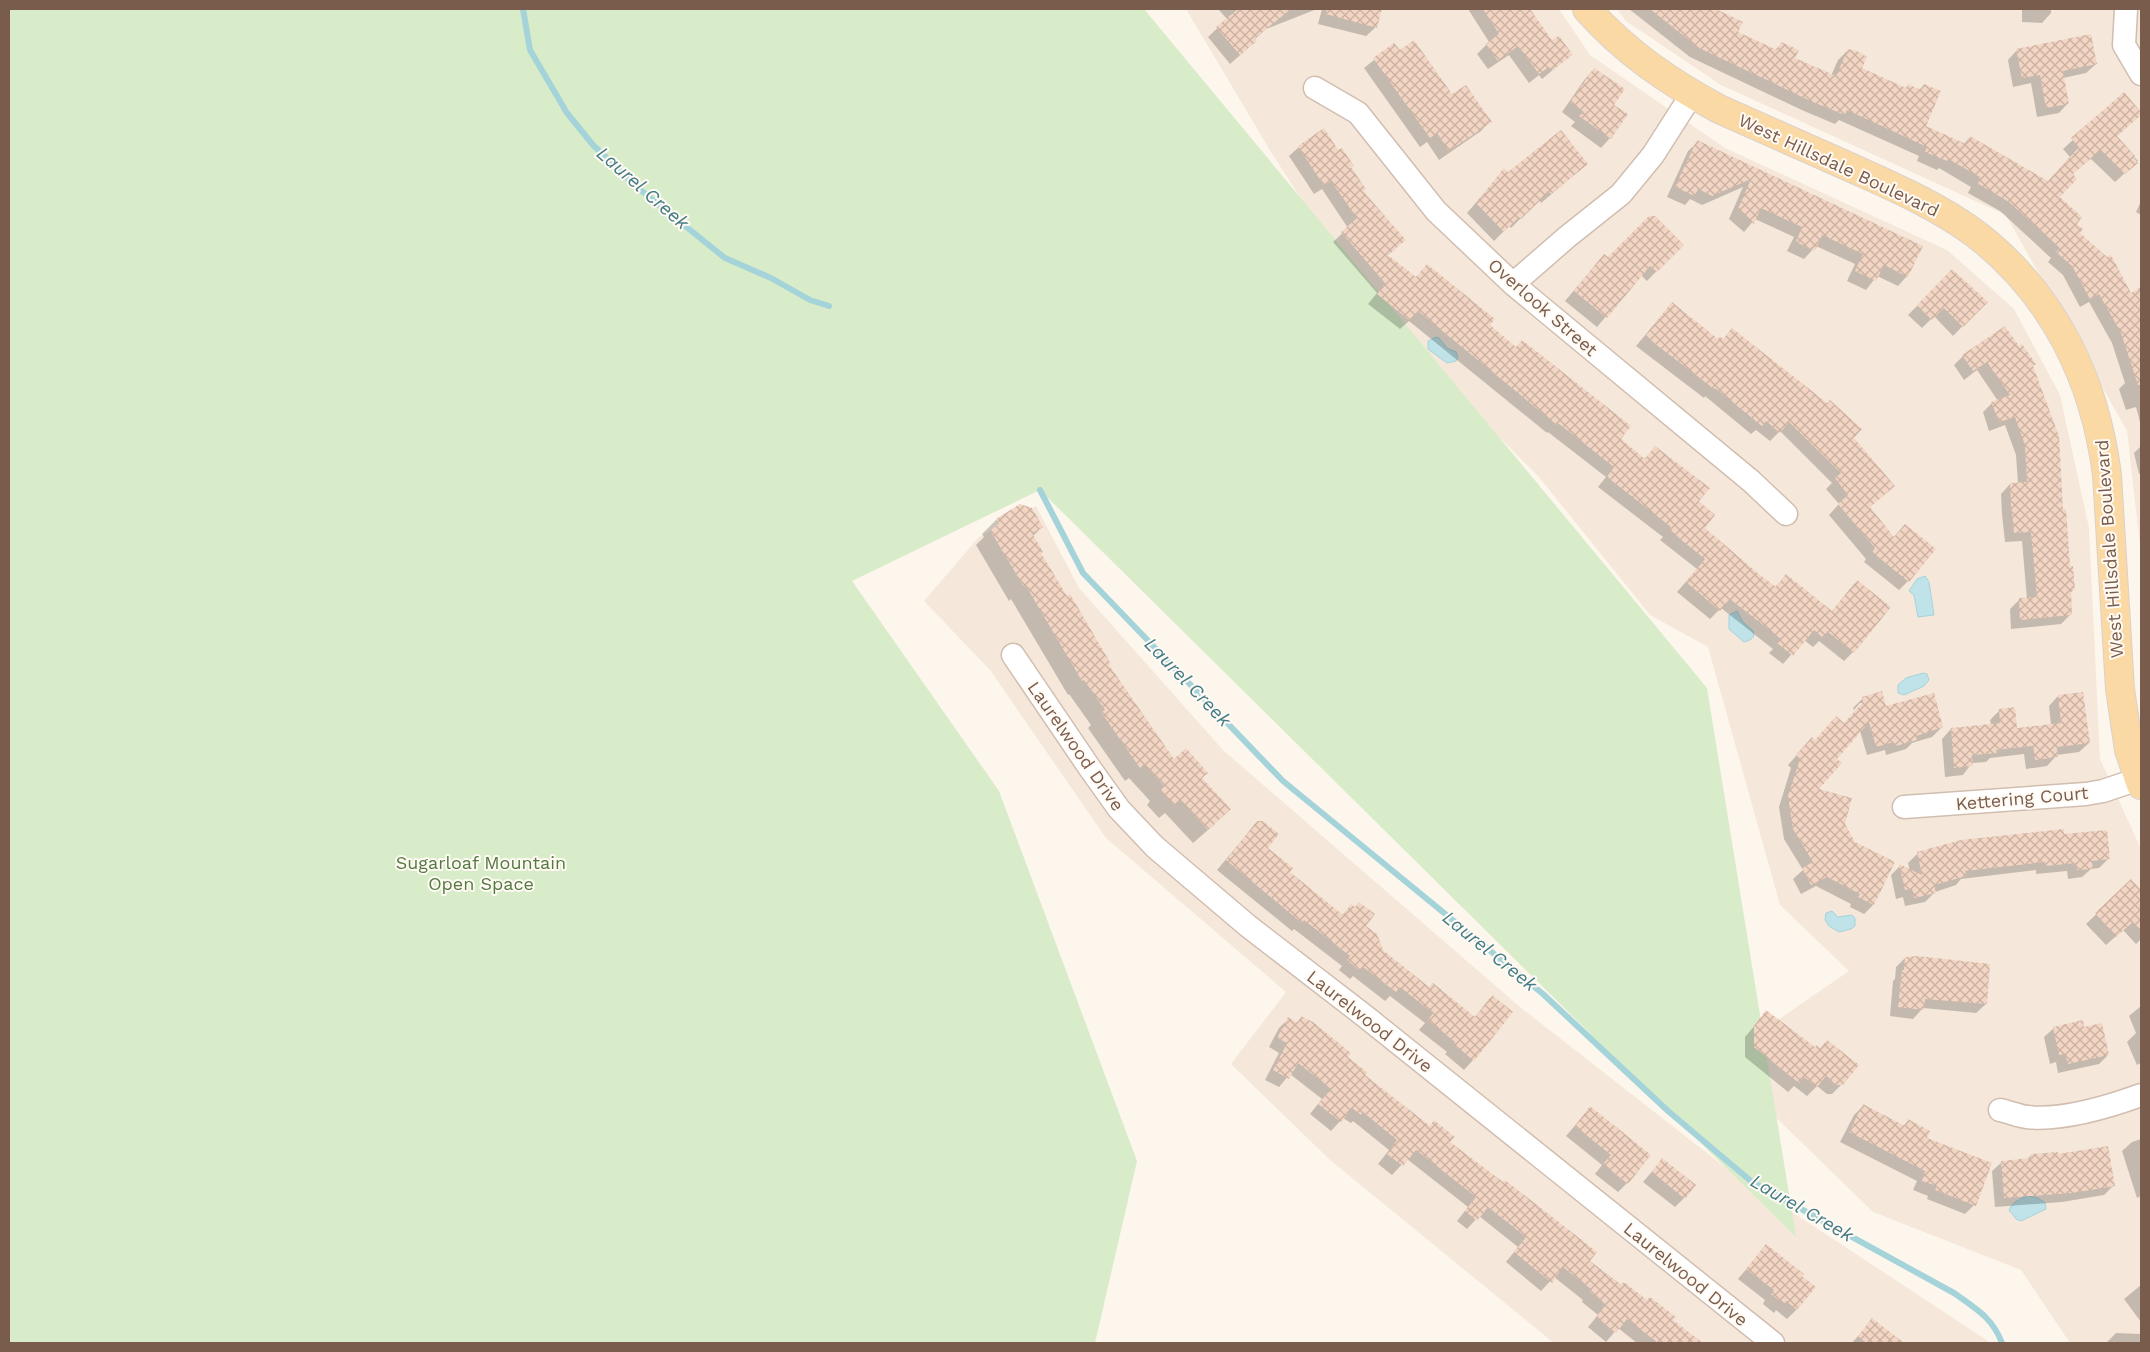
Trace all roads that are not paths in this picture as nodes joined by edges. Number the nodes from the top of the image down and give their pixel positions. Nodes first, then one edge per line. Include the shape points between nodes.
1 (1587, 9) edge
2 (2126, 9) edge
3 (2141, 74) edge
4 (1315, 88) dead end
5 (1692, 94) junction
6 (1514, 284) junction
7 (1786, 514) dead end
8 (1013, 655) dead end
9 (2140, 782) edge
10 (1904, 808) dead end
11 (2141, 1095) edge
12 (2000, 1110) dead end
13 (1773, 1343) edge

1 - 5 main road, West Hillsdale Boulevard via 1640,60
2 - 3 street via 2124,45
4 - 6 street, Overlook Street via 1358,113 1436,211
5 - 6 street via 1653,155 1621,194
5 - 9 main road, West Hillsdale Boulevard via 1903,191 1952,218 2003,258 2045,306 2071,349 2087,384 2104,445 2120,689 2128,743
6 - 7 street, Overlook Street via 1751,481
8 - 13 street, Laurelwood Drive via 1119,809 1155,847 1248,926
9 - 10 street, Kettering Court via 2086,794
11 - 12 street via 2054,1117 2026,1117

